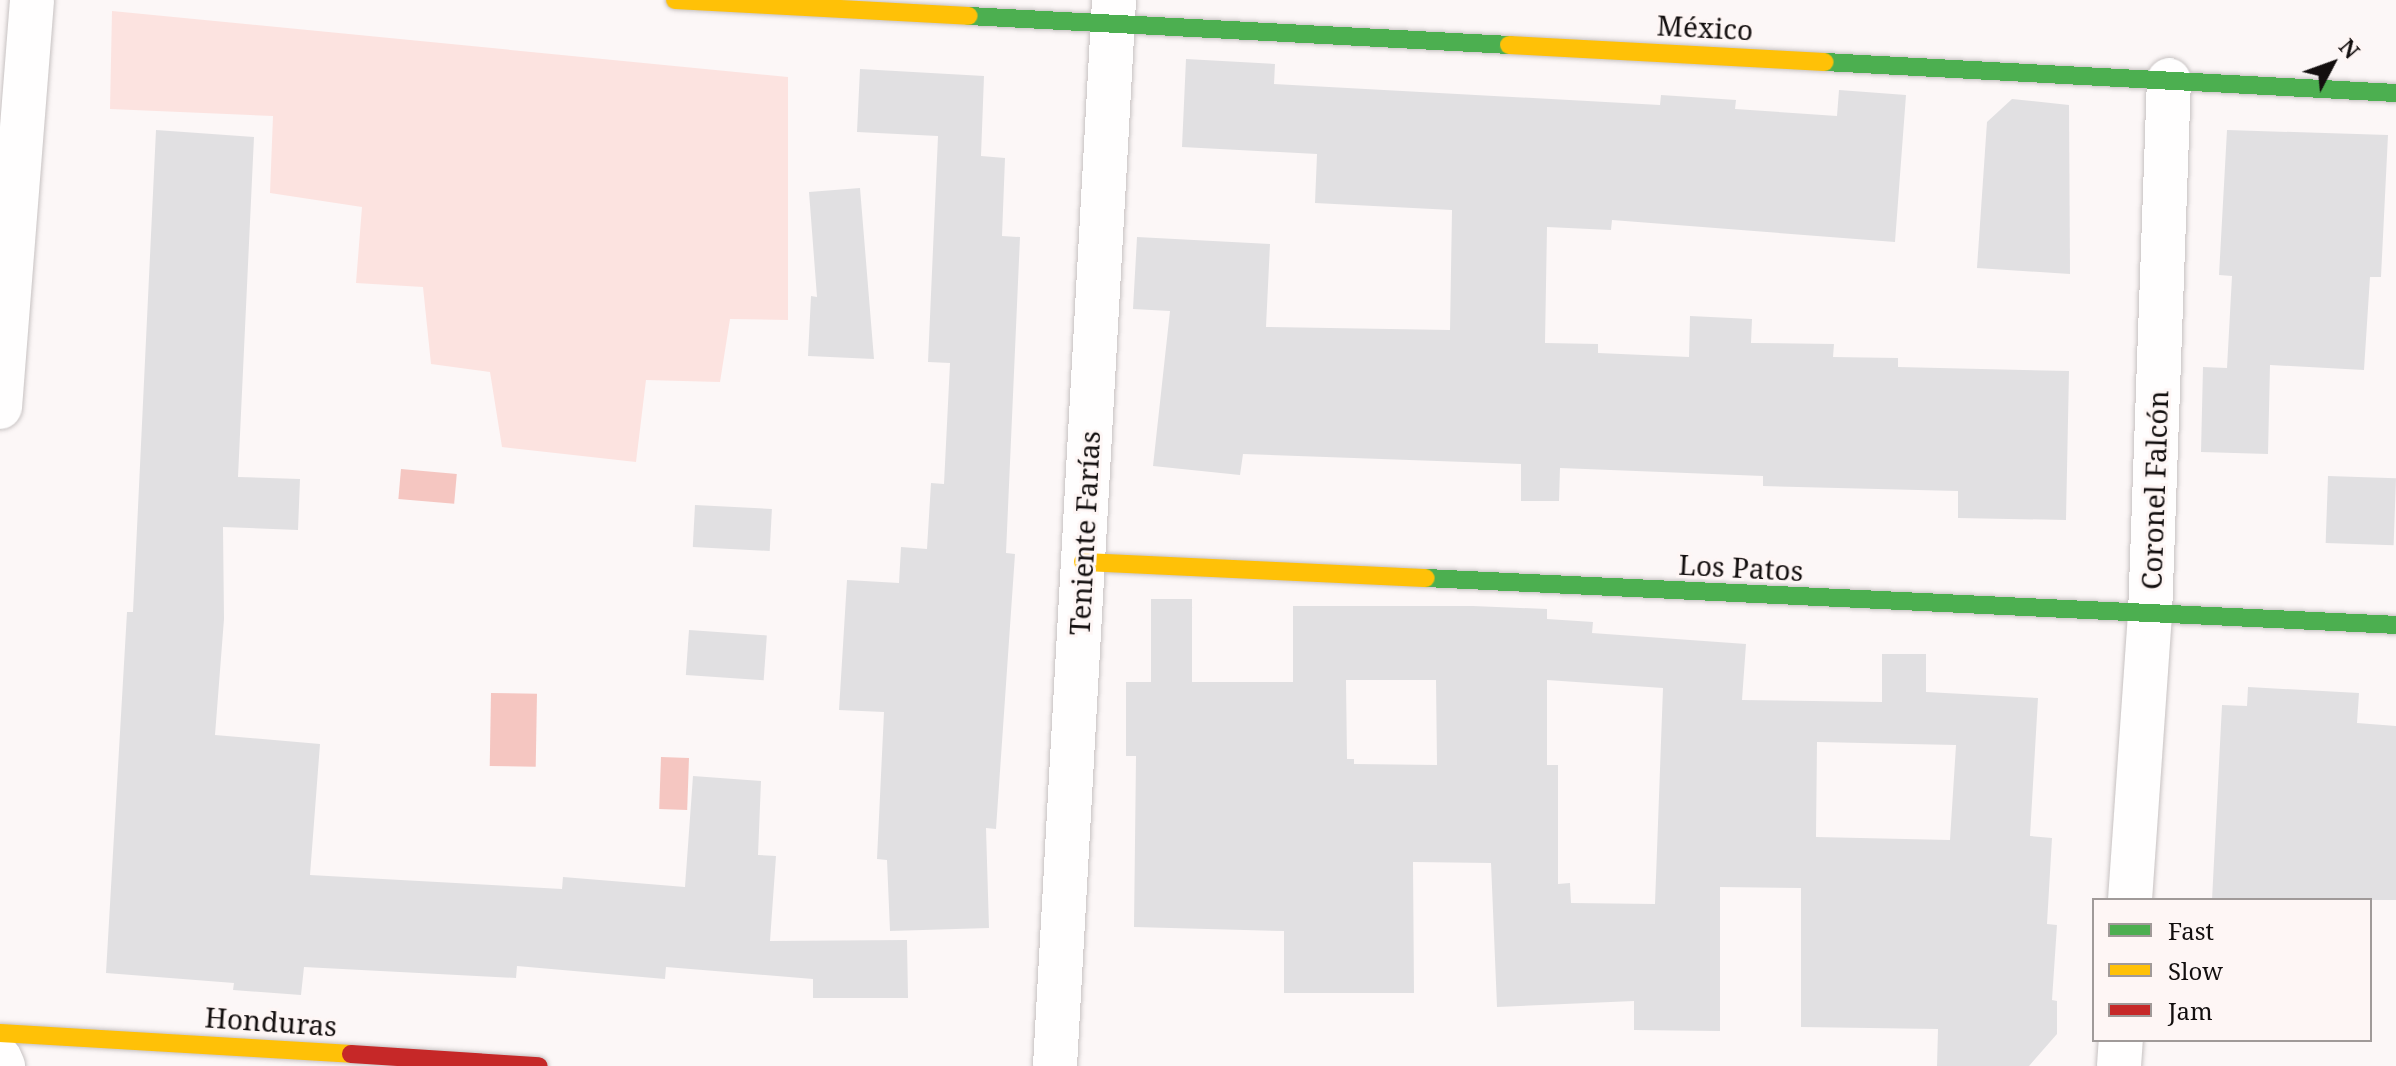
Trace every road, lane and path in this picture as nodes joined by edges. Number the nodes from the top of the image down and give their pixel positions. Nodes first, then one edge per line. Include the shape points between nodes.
1 (32, 0) edge
2 (675, 0) edge
3 (1113, 12) edge
4 (2169, 80) junction
5 (2396, 93) edge
6 (0, 407) edge
7 (1083, 562) junction
8 (2150, 615) junction
9 (2396, 625) edge
10 (2130, 898) edge
11 (0, 1033) edge
12 (2121, 1042) edge
13 (0, 1059) edge
14 (3, 1066) edge
15 (539, 1066) edge
16 (1055, 1066) edge
17 (2119, 1066) edge

1 - 6 street
2 - 3 street, México
3 - 4 street, México
3 - 7 street, Teniente Farías
4 - 5 street, México
4 - 8 street, Coronel Falcón
7 - 8 street, Los Patos
7 - 16 street, Teniente Farías
8 - 9 street, Los Patos
8 - 10 street, Coronel Falcón
11 - 15 street, Honduras
12 - 17 street
13 - 14 street

